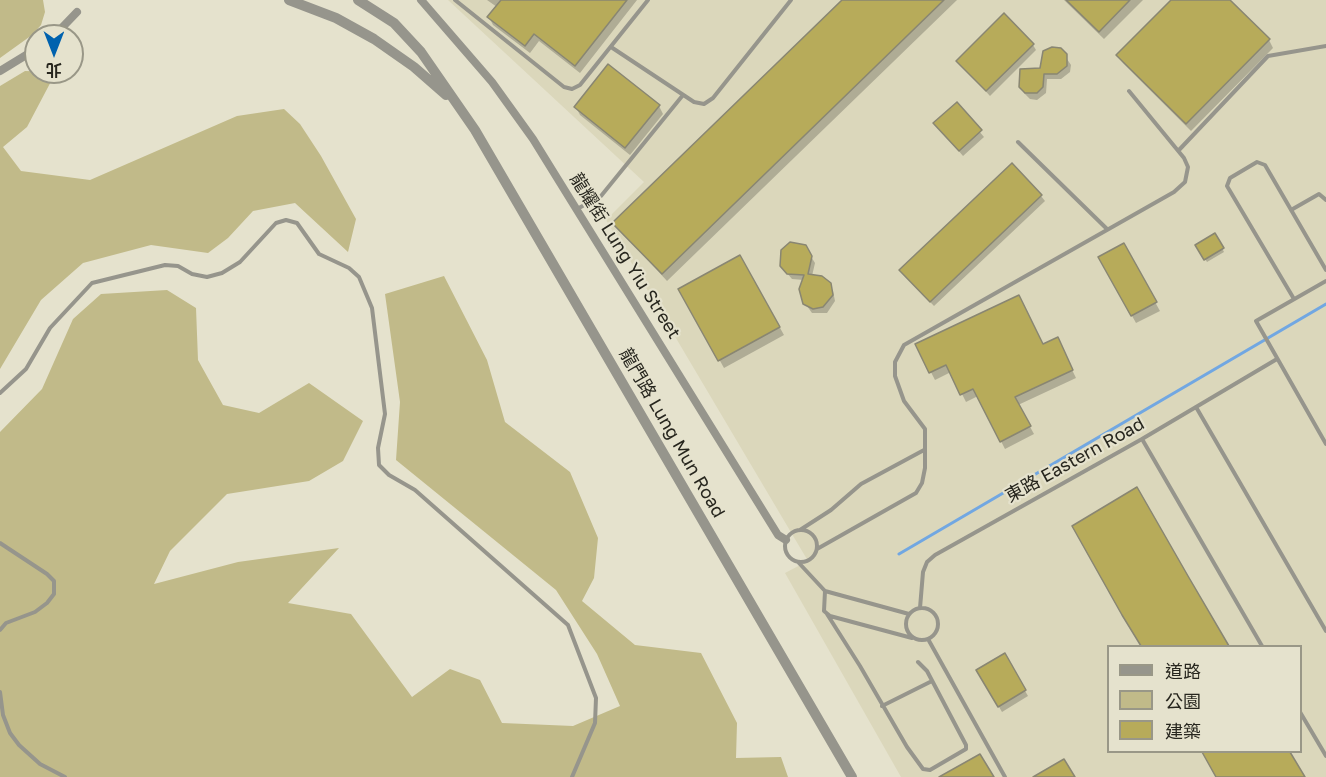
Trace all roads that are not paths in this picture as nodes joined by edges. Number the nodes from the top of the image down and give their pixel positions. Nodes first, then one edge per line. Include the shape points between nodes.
1 (289, 0) edge
2 (358, 0) edge
3 (421, 0) edge
4 (454, 0) edge
5 (648, 0) edge
6 (791, 0) edge
7 (77, 12) dead end
8 (66, 24) edge
9 (1326, 46) edge
10 (611, 47) junction
11 (24, 56) edge
12 (0, 71) edge
13 (1129, 91) dead end
14 (683, 94) junction
15 (460, 107) junction
16 (1018, 142) dead end
17 (1179, 150) junction
18 (1326, 200) edge
19 (577, 209) junction
20 (1291, 210) junction
21 (1107, 230) junction
22 (1326, 270) edge
23 (1326, 280) edge
24 (1294, 299) junction
25 (1277, 359) junction
26 (0, 393) edge
27 (1196, 407) junction
28 (1142, 439) junction
29 (1326, 444) edge
30 (924, 450) junction
31 (800, 530) junction
32 (786, 540) junction
33 (0, 543) edge
34 (817, 549) junction
35 (798, 562) junction
36 (825, 591) junction
37 (920, 608) junction
38 (827, 614) junction
39 (909, 614) junction
40 (0, 630) edge
41 (1326, 631) edge
42 (912, 638) junction
43 (928, 639) junction
44 (1262, 645) edge
45 (918, 662) dead end
46 (932, 681) junction
47 (0, 692) edge
48 (882, 706) junction
49 (1302, 715) edge
50 (1326, 756) edge
51 (65, 777) edge
52 (572, 777) edge
53 (852, 777) edge
54 (1005, 777) edge

1 - 15 street, 龍門路 Lung Mun Road via 336,18 374,39
2 - 15 street, 龍門路 Lung Mun Road via 394,24 421,52
3 - 19 street, 龍耀街 Lung Yiu Street via 492,81
4 - 10 lane via 569,89 580,85
5 - 10 lane
6 - 14 lane via 709,102 699,104
7 - 8 street
9 - 17 lane via 1268,56
10 - 14 lane
11 - 12 street
13 - 17 lane
14 - 19 lane via 601,196
15 - 53 street, 龍門路 Lung Mun Road via 510,186
16 - 21 lane
17 - 21 lane via 1188,167 1181,187
18 - 20 lane via 1319,194
19 - 32 street, 龍耀街 Lung Yiu Street via 778,535
20 - 22 lane
20 - 24 lane via 1262,163 1257,162 1227,182
21 - 30 lane via 904,345 897,354 895,376 904,401 925,429
23 - 24 lane
24 - 25 lane via 1256,321
25 - 27 lane, 東路 Eastern Road
25 - 29 lane
26 - 52 lane via 26,369 50,328 92,283 165,265 207,277 222,273 240,262 276,223 297,222 319,254 359,277 372,309 385,414 379,465 414,490 568,625 596,698 595,723
27 - 28 lane, 東路 Eastern Road
27 - 41 lane
28 - 37 lane, 東路 Eastern Road via 935,555 923,572
28 - 44 lane
30 - 31 lane via 861,484
30 - 34 lane via 925,468 916,493
31 - 32 lane
31 - 34 lane via 814,536
32 - 35 lane via 787,554
33 - 40 lane via 47,574 54,581 54,594 35,612 15,618
34 - 35 lane via 810,559
35 - 36 lane
36 - 38 lane
36 - 39 lane
37 - 39 lane
37 - 43 lane via 930,610 937,618 938,628
38 - 42 lane
38 - 48 lane
39 - 42 lane via 906,630
42 - 43 lane
43 - 54 lane
45 - 46 lane
46 - 48 lane
46 - 48 lane via 966,749 930,770 923,769
47 - 51 lane via 3,715 15,739 40,764
49 - 50 lane

